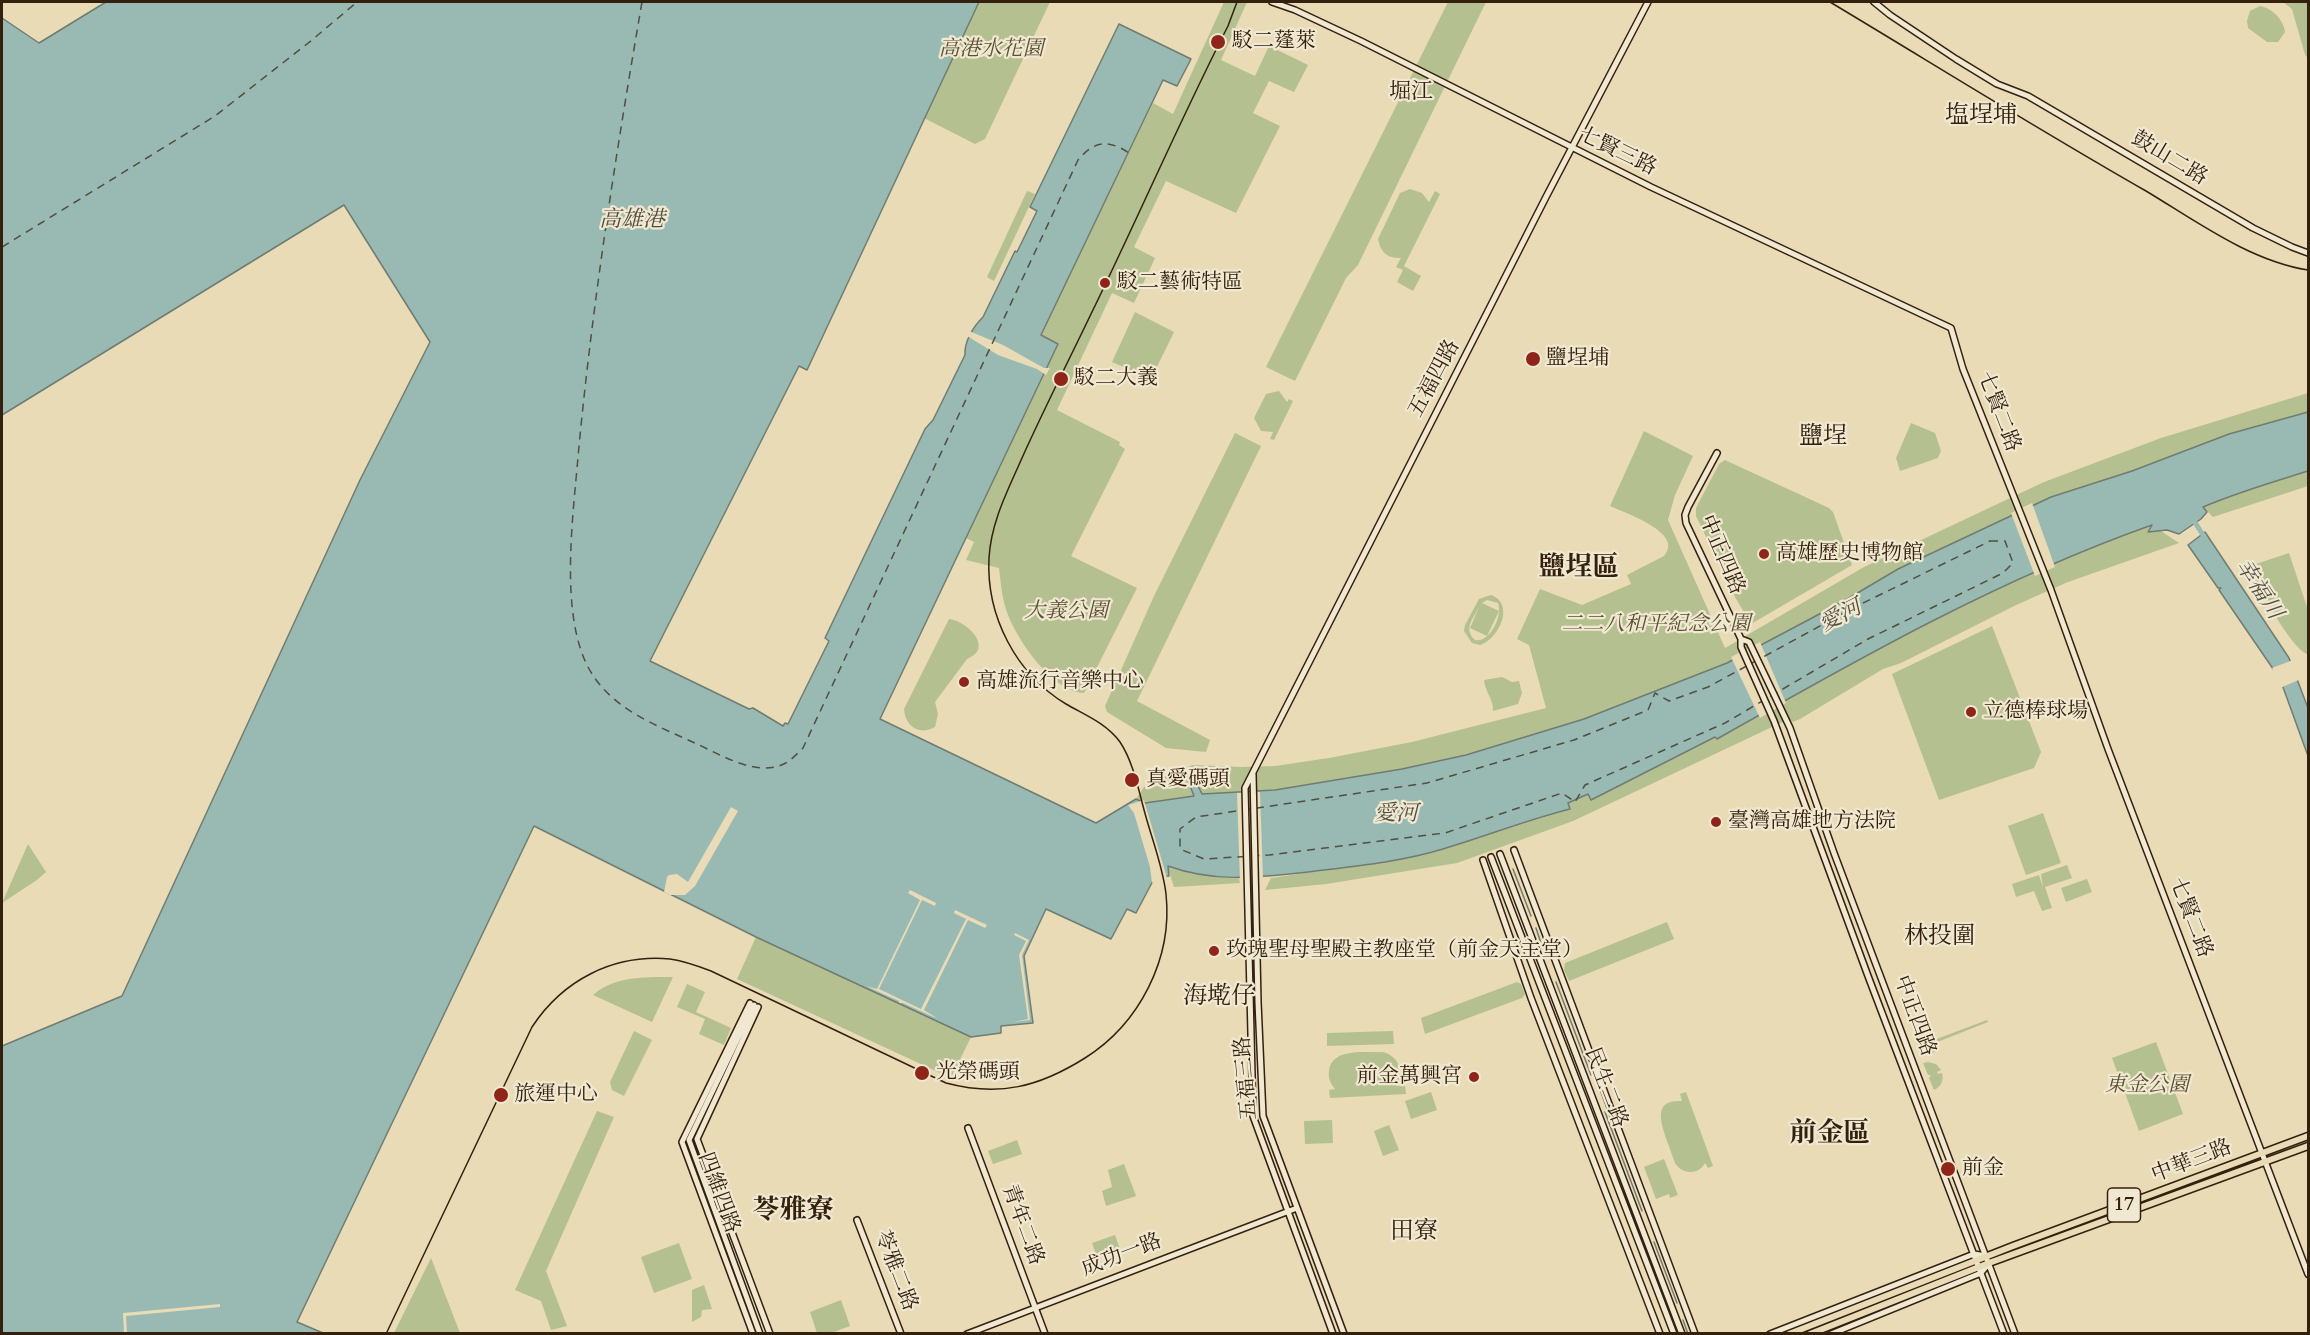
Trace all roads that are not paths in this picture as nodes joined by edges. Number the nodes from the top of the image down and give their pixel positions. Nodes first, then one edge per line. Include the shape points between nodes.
1 (1272, 2) edge
2 (1648, 2) edge
3 (1874, 2) edge
4 (1572, 148) junction
5 (2308, 253) edge
6 (1951, 328) joint
7 (1717, 453) dead end
8 (1741, 639) junction
9 (1254, 772) junction
10 (1245, 788) joint
11 (1253, 788) joint
12 (1514, 850) dead end
13 (1500, 854) dead end
14 (1491, 857) dead end
15 (1483, 860) dead end
16 (754, 1005) junction
17 (968, 1128) dead end
18 (2308, 1136) edge
19 (2308, 1146) edge
20 (2263, 1153) junction
21 (2266, 1162) junction
22 (1297, 1208) junction
23 (1288, 1211) junction
24 (857, 1220) dead end
25 (1987, 1260) junction
26 (1977, 1264) junction
27 (2308, 1274) edge
28 (1035, 1307) junction
29 (753, 1334) edge
30 (760, 1334) edge
31 (770, 1334) edge
32 (901, 1334) edge
33 (967, 1334) edge
34 (1045, 1334) edge
35 (1333, 1334) edge
36 (1344, 1334) edge
37 (1660, 1334) edge
38 (1674, 1334) edge
39 (1682, 1334) edge
40 (1695, 1334) edge
41 (1770, 1334) edge
42 (1789, 1334) edge
43 (1810, 1334) edge
44 (1831, 1334) edge
45 (2004, 1334) edge
46 (2015, 1334) edge

1 - 4 street, 七賢三路 via 1361,41
2 - 4 street, 五福四路
3 - 5 street, 鼓山二路 via 1997,84 2096,135 2253,228
4 - 6 street, 七賢三路
4 - 9 street, 五福四路
6 - 20 street, 七賢二路 via 1963,369
7 - 8 street, 中正四路 via 1685,515 1686,523
8 - 25 street, 中正四路 via 1749,642 1790,728
8 - 26 street, 中正四路
9 - 10 street, 五福四路
9 - 11 street, 五福四路
10 - 23 street, 五福三路 via 1253,1116
11 - 22 street, 五福三路 via 1263,1116
12 - 40 street
13 - 39 street, 民生二路
14 - 38 street, 民生二路
15 - 37 street via 1531,998
16 - 29 street, 四維四路 via 682,1142
16 - 30 street, 四維四路 via 689,1140
16 - 31 street, 四維四路 via 698,1139
17 - 28 street, 青年二路
18 - 20 main road, 中華三路 / 17
19 - 21 main road, 中華三路 / 17
20 - 21 street, 七賢二路
20 - 25 main road, 中華三路 / 17
21 - 25 main road, 中華三路 / 17
21 - 27 street, 七賢二路
22 - 23 street, 成功一路
22 - 36 street, 五福三路
23 - 28 street, 成功一路
23 - 35 street, 五福三路
24 - 32 street, 苓雅二路
25 - 26 main road, 中華三路 / 17
25 - 26 street, 中華三路 / 17
25 - 46 street, 中正四路
26 - 41 street, 中華三路 / 17
26 - 42 main road, 中華三路 / 17
26 - 43 main road, 中華三路 / 17
26 - 44 street, 中華三路 / 17
26 - 45 street, 中正四路
28 - 33 street, 成功一路
28 - 34 street, 青年二路

